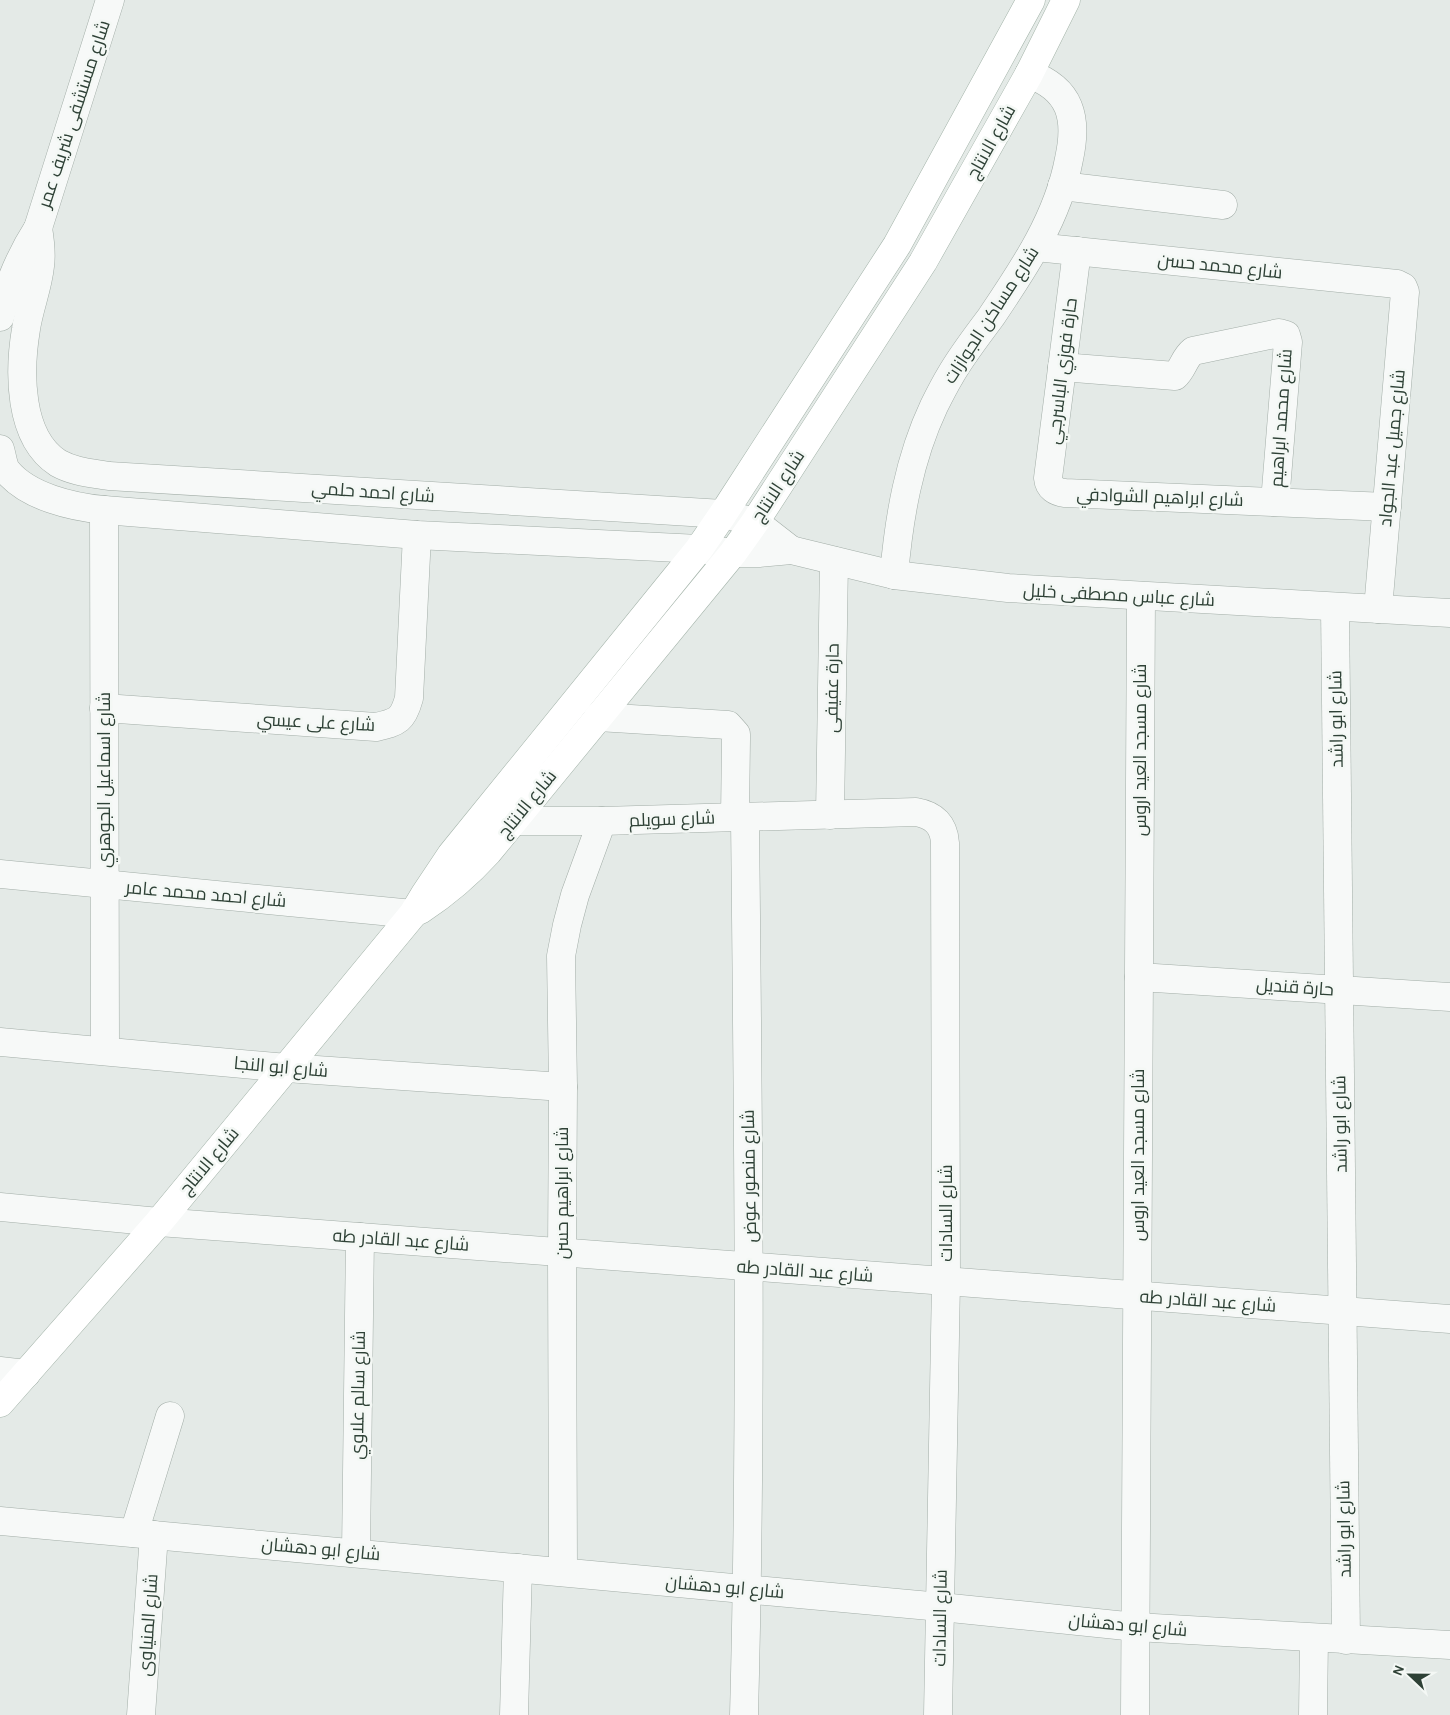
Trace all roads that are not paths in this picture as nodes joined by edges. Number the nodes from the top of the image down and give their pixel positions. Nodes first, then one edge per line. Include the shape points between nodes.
1 (110, 0) edge
2 (1031, 0) edge
3 (1066, 0) edge
4 (1029, 74) junction
5 (1062, 186) junction
6 (1223, 205) dead end
7 (1036, 247) junction
8 (1077, 251) junction
9 (20, 260) edge
10 (1403, 286) joint
11 (0, 317) edge
12 (1062, 367) junction
13 (39, 446) junction
14 (2, 464) edge
15 (1054, 489) joint
16 (1275, 502) junction
17 (1387, 507) junction
18 (104, 510) junction
19 (723, 514) junction
20 (756, 522) junction
21 (417, 535) junction
22 (699, 549) junction
23 (791, 550) junction
24 (733, 553) junction
25 (834, 561) junction
26 (894, 575) junction
27 (1141, 596) junction
28 (1335, 607) junction
29 (1378, 610) junction
30 (1450, 613) edge
31 (104, 708) junction
32 (598, 717) junction
33 (830, 815) junction
34 (740, 817) junction
35 (514, 821) junction
36 (602, 821) junction
37 (0, 874) edge
38 (105, 885) junction
39 (413, 914) junction
40 (1139, 977) junction
41 (1339, 990) junction
42 (1450, 997) edge
43 (0, 1042) edge
44 (105, 1051) junction
45 (287, 1068) junction
46 (563, 1087) junction
47 (0, 1207) edge
48 (159, 1222) junction
49 (360, 1237) junction
50 (562, 1252) junction
51 (750, 1267) junction
52 (946, 1282) junction
53 (1138, 1297) junction
54 (1342, 1310) junction
55 (1450, 1319) edge
56 (13, 1372) edge
57 (0, 1403) edge
58 (170, 1416) dead end
59 (0, 1521) edge
60 (144, 1534) junction
61 (356, 1552) junction
62 (518, 1568) junction
63 (563, 1572) junction
64 (747, 1589) junction
65 (941, 1607) junction
66 (1136, 1627) junction
67 (1314, 1638) junction
68 (1346, 1640) junction
69 (1450, 1646) edge
70 (141, 1715) edge
71 (514, 1715) edge
72 (744, 1715) edge
73 (938, 1715) edge
74 (1135, 1715) edge
75 (1313, 1715) edge

1 - 9 street, شارع مستشفى شريف عمر via 38,228 41,247
2 - 19 main road, شارع الانتاج via 897,246
3 - 4 main road, شارع الانتاج
4 - 5 street, شارع مساكن الجوازات via 1055,88 1071,113 1073,142
4 - 20 main road, شارع الانتاج via 923,262
5 - 6 street
5 - 7 street, شارع مساكن الجوازات
7 - 8 street, شارع محمد حسن
7 - 26 street, شارع مساكن الجوازات via 950,376 934,407 910,474 902,508
8 - 10 street, شارع محمد حسن
8 - 12 street, حارة فوزي الباسرجي
9 - 11 street, شارع مستشفى شريف عمر
9 - 13 street, شارع مستشفى شريف عمر via 26,327 22,376 24,400 29,424
10 - 17 street, شارع جميل عبد الجواد
12 - 15 street, حارة فوزي الباسرجي via 1048,478
12 - 16 street, شارع محمد ابراهيم via 1175,376 1187,355 1193,351 1279,333 1286,335
13 - 14 street
13 - 19 street, شارع احمد حلمي via 48,456 70,469 109,476
14 - 18 street via 28,487 59,502
15 - 16 street, شارع ابراهيم الشوادفي via 1066,493
16 - 17 street, شارع ابراهيم الشوادفي
17 - 29 street, شارع جميل عبد الجواد
18 - 21 street
18 - 31 street, شارع اسماعيل الجوهري
19 - 20 street, شارع احمد حلمي
19 - 22 main road, شارع الانتاج
20 - 23 street, شارع عباس مصطفى خليل
20 - 24 main road, شارع الانتاج
21 - 22 street
21 - 31 street, شارع على عيسي via 409,698 404,714 392,723 376,727
22 - 24 street
22 - 39 main road, شارع الانتاج via 451,855
23 - 24 street, شارع عباس مصطفى خليل
23 - 25 street, شارع عباس مصطفى خليل
24 - 32 main road, شارع الانتاج
25 - 26 street, شارع عباس مصطفى خليل
25 - 33 street, حارة عفيفى
26 - 27 street, شارع عباس مصطفى خليل via 1008,588
27 - 28 street, شارع عباس مصطفى خليل
27 - 40 street, شارع مسجد العيد اروس
28 - 29 street, شارع عباس مصطفى خليل
28 - 41 street, شارع ابو راشد
29 - 30 street, شارع عباس مصطفى خليل
31 - 38 street, شارع اسماعيل الجوهري
32 - 34 street, شارع منصور عوض via 728,725 736,734
32 - 35 main road, شارع الانتاج
33 - 34 street, شارع سويلم
33 - 52 street, شارع السادات via 924,813 937,821 945,836
34 - 36 street, شارع سويلم
34 - 51 street, شارع منصور عوض
35 - 36 street, شارع سويلم
35 - 39 main road, شارع الانتاج via 472,870
36 - 46 street, شارع ابراهيم حسن via 575,895 561,956
37 - 38 street, شارع احمد محمد عامر
38 - 39 street, شارع احمد محمد عامر
38 - 44 street, شارع اسماعيل الجوهري
39 - 45 main road, شارع الانتاج
40 - 41 street, حارة قنديل
40 - 53 street, شارع مسجد العيد اروس
41 - 42 street, حارة قنديل
41 - 54 street, شارع ابو راشد
43 - 44 street, شارع ابو النجا
44 - 45 street, شارع ابو النجا
45 - 46 street, شارع ابو النجا
45 - 48 main road, شارع الانتاج
46 - 50 street, شارع ابراهيم حسن
47 - 48 street, شارع عبد القادر طه
48 - 49 street, شارع عبد القادر طه
48 - 56 main road, شارع الانتاج
49 - 50 street, شارع عبد القادر طه
49 - 61 street, شارع سالم علاوي
50 - 51 street, شارع عبد القادر طه
50 - 63 street, شارع ابراهيم حسن
51 - 52 street, شارع عبد القادر طه
51 - 64 street, شارع منصور عوض
52 - 53 street, شارع عبد القادر طه
52 - 65 street, شارع السادات
53 - 54 street, شارع عبد القادر طه
53 - 66 street, شارع مسجد العيد اروس
54 - 55 street, شارع عبد القادر طه
54 - 68 street, شارع ابو راشد
56 - 57 main road, شارع الانتاج
58 - 60 street
59 - 60 street, شارع ابو دهشان
60 - 61 street, شارع ابو دهشان
60 - 70 street, شارع المنياوى
61 - 62 street, شارع ابو دهشان
62 - 63 street, شارع ابو دهشان
62 - 71 street
63 - 64 street, شارع ابو دهشان
64 - 65 street, شارع ابو دهشان
64 - 72 street, شارع منصور عوض
65 - 66 street, شارع ابو دهشان
65 - 73 street, شارع السادات
66 - 67 street, شارع ابو دهشان
66 - 74 street, شارع مسجد العيد اروس
67 - 68 street, شارع ابو دهشان
67 - 75 street
68 - 69 street, شارع ابو دهشان

